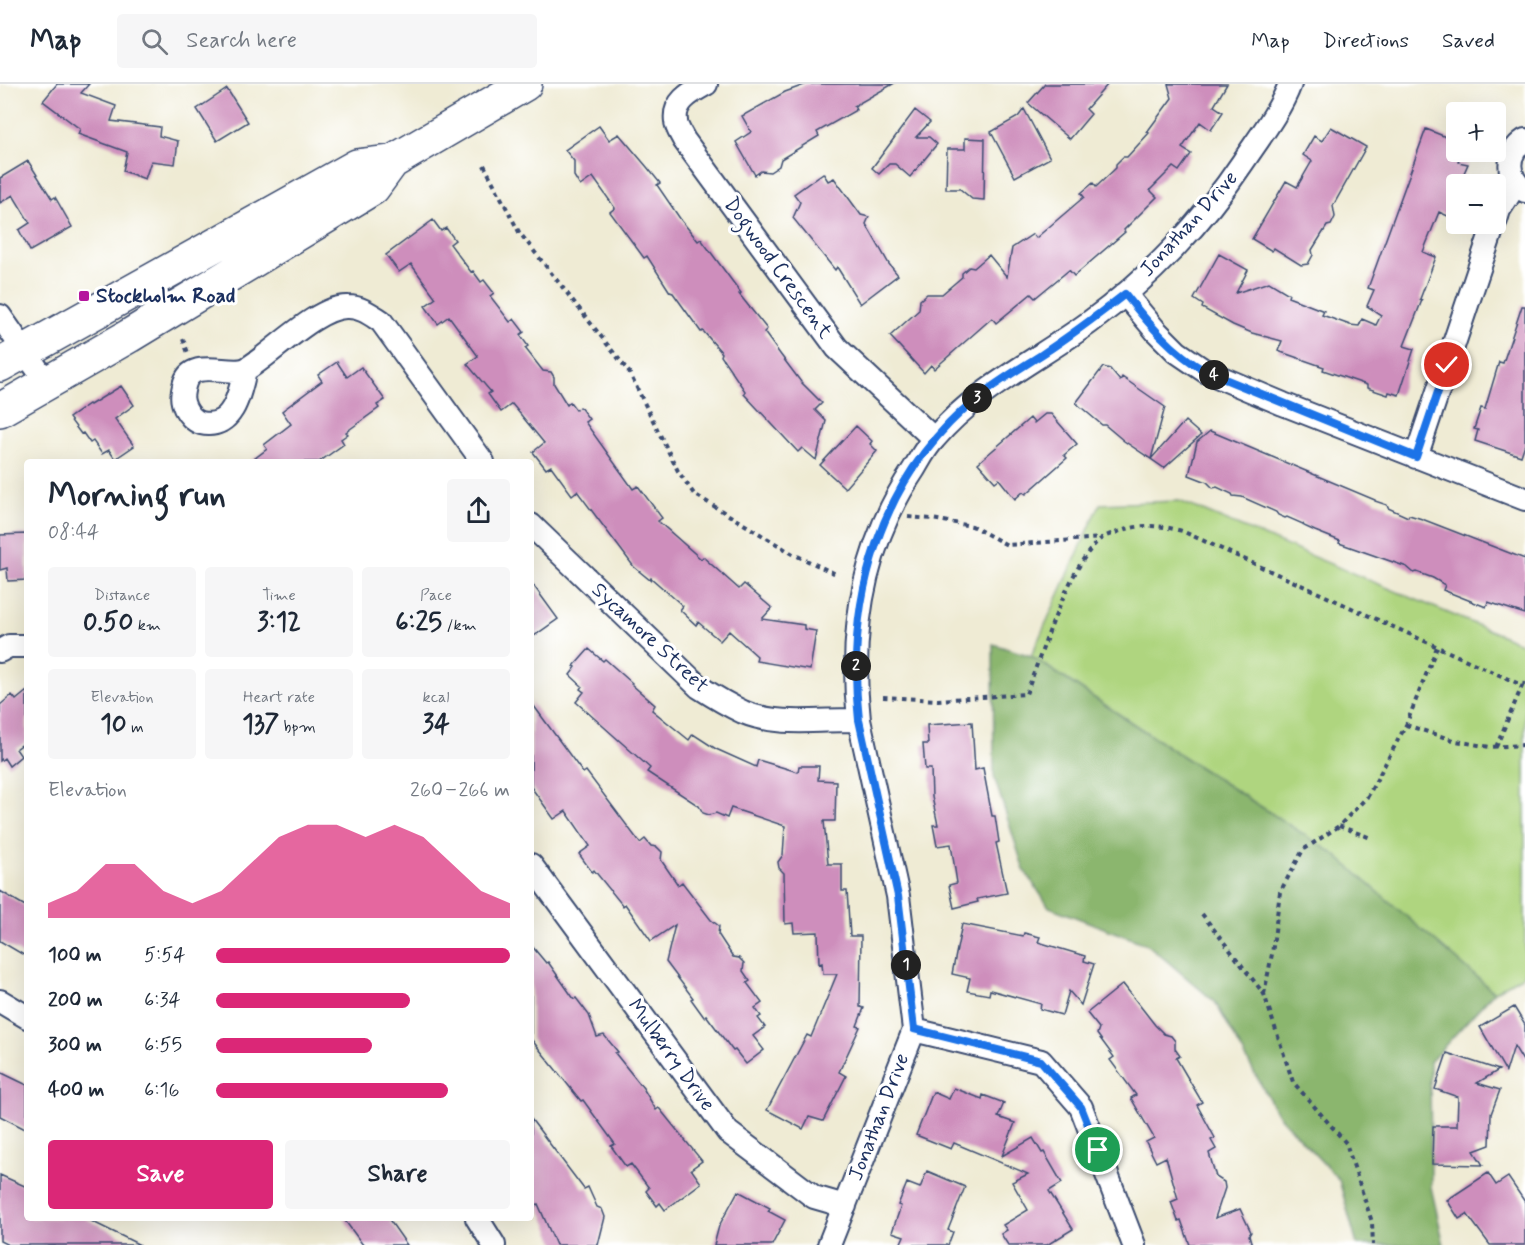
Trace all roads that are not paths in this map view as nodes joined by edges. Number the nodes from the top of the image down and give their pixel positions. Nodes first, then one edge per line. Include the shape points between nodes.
1 (525, 84) edge
2 (706, 84) edge
3 (1290, 84) edge
4 (1525, 140) edge
5 (392, 162) junction
6 (1521, 187) edge
7 (1506, 203) edge
8 (1491, 234) edge
9 (1125, 294) junction
10 (0, 316) edge
11 (12, 358) edge
12 (245, 370) dead end
13 (47, 383) junction
14 (0, 410) edge
15 (934, 439) junction
16 (1416, 457) junction
17 (481, 459) edge
18 (1525, 498) edge
19 (534, 528) edge
20 (24, 646) edge
21 (0, 651) edge
22 (859, 720) junction
23 (534, 870) edge
24 (0, 1002) edge
25 (24, 1015) edge
26 (914, 1029) junction
27 (845, 1206) junction
28 (479, 1221) edge
29 (494, 1245) edge
30 (829, 1245) edge
31 (1134, 1245) edge

1 - 5 main road
2 - 15 street, Dogwood Crescent via 685,96 677,108 676,121 684,140 837,348
3 - 9 street, Jonathan Drive via 1226,186 1166,255
4 - 6 street via 1515,148 1509,166 1511,176
5 - 11 main road via 357,166
5 - 13 main road via 372,188
6 - 7 street
8 - 16 street
9 - 15 street, Jonathan Drive via 977,398
9 - 16 street via 1170,345 1205,371
10 - 11 street
11 - 13 street
12 - 17 street via 324,312 346,306 363,309 381,321
13 - 14 main road
15 - 22 street, Jonathan Drive via 901,488 874,546 856,631
16 - 18 street
19 - 22 street, Sycamore Street via 699,687 721,701 765,719
20 - 21 street via 9,646
22 - 26 street, Jonathan Drive via 898,896
23 - 27 street, Mulberry Drive via 728,1132 814,1197
24 - 25 street
26 - 27 street, Jonathan Drive
26 - 31 street via 1041,1061 1081,1107
27 - 30 street, Jonathan Drive
28 - 29 street

